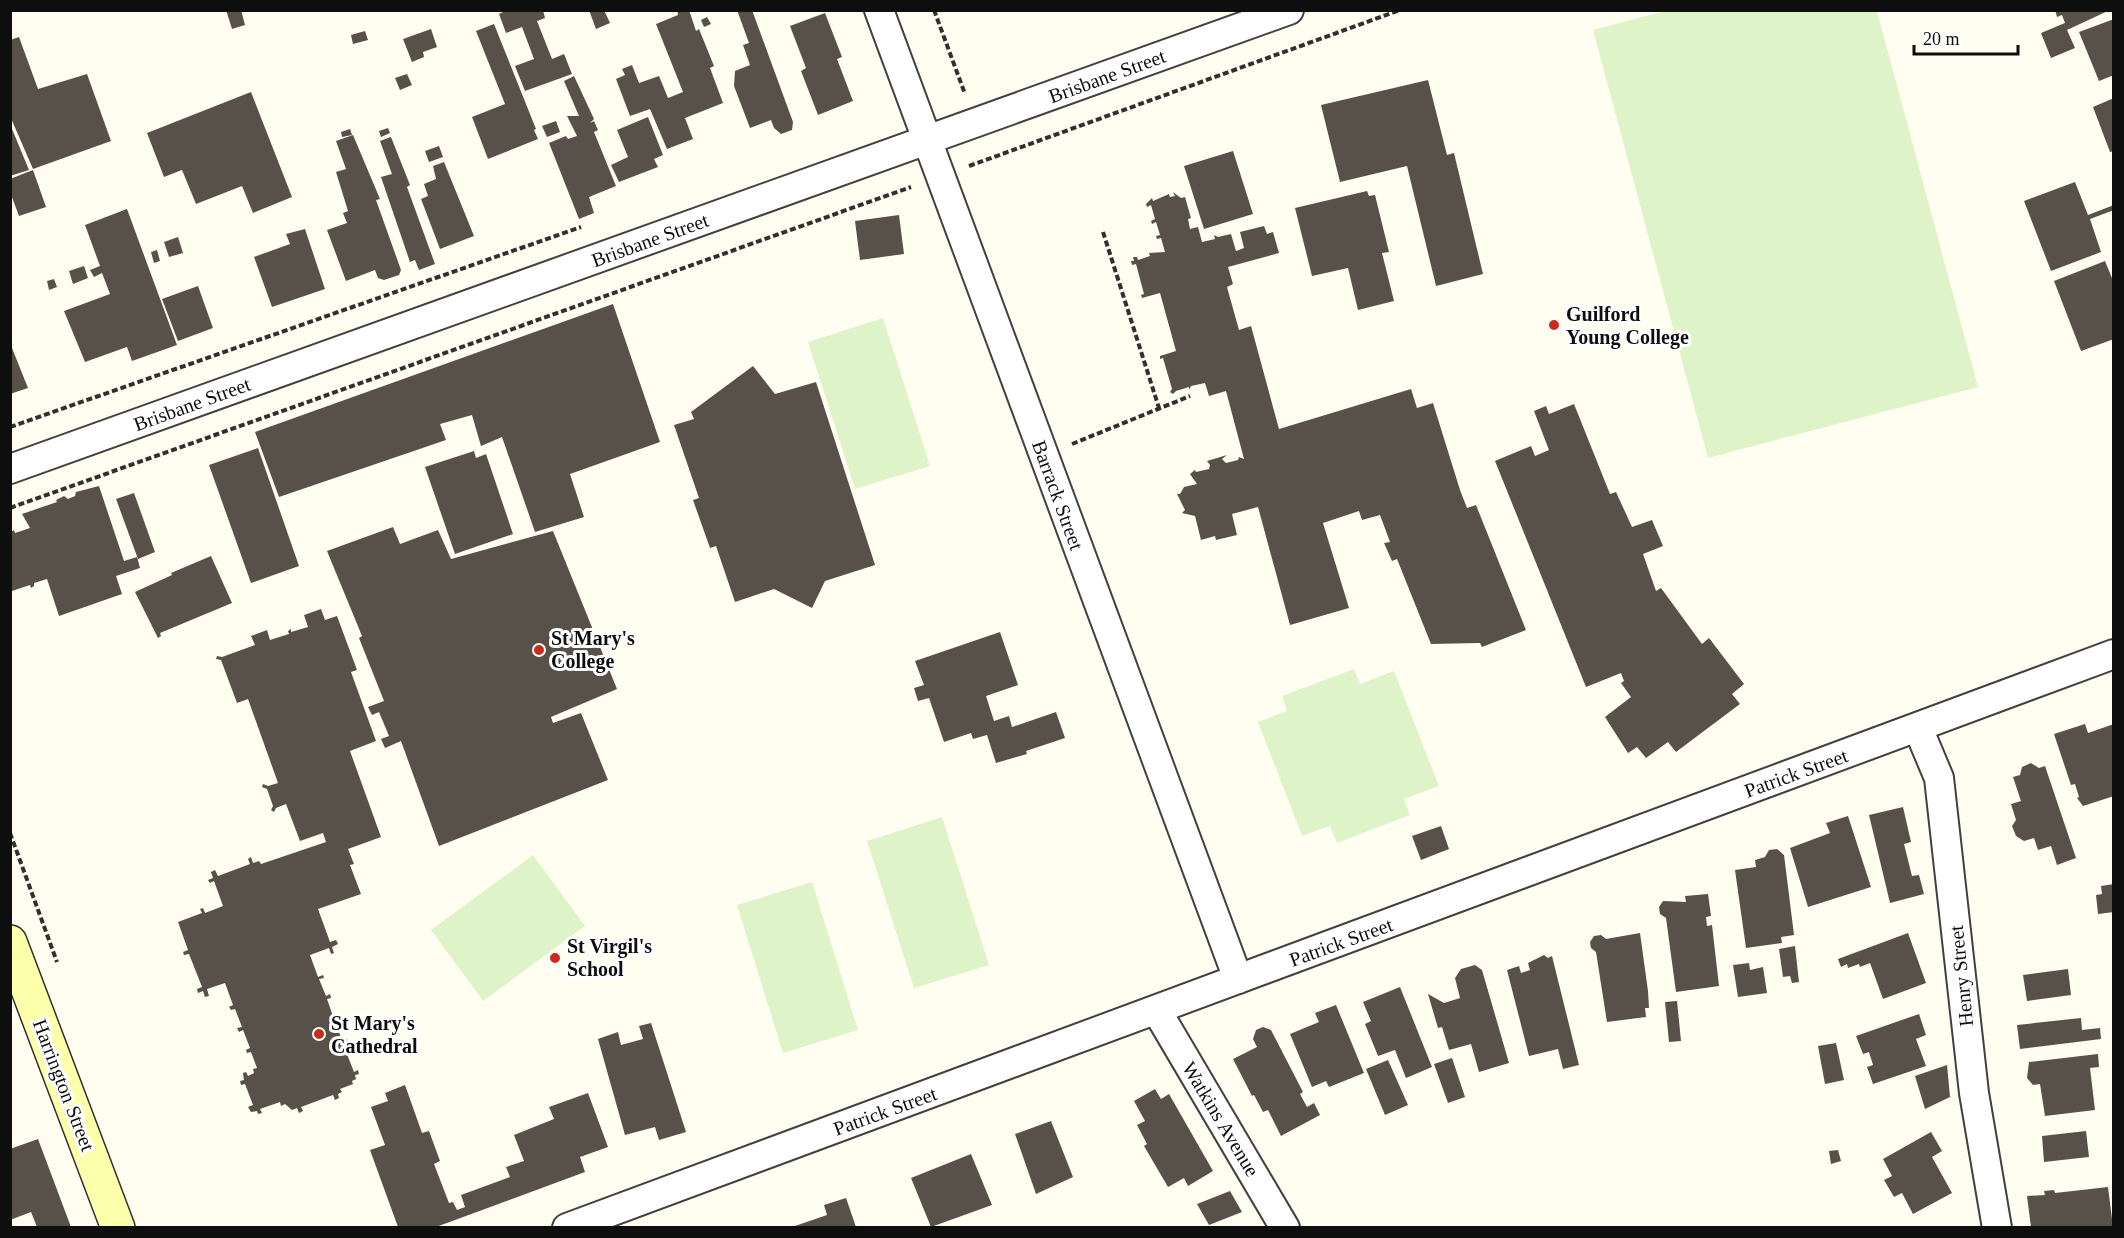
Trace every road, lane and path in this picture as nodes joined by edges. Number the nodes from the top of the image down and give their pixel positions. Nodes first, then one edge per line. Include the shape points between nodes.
1 (879, 10) edge
2 (934, 10) edge
3 (1289, 10) edge
4 (1400, 10) edge
5 (976, 123) junction
6 (928, 140) junction
7 (940, 177) junction
8 (593, 223) dead end
9 (1103, 232) dead end
10 (1190, 396) dead end
11 (1159, 408) junction
12 (10, 427) edge
13 (1044, 456) junction
14 (10, 469) edge
15 (10, 508) edge
16 (2114, 654) edge
17 (1918, 728) junction
18 (10, 942) edge
19 (1238, 979) junction
20 (1157, 1011) junction
21 (118, 1227) edge
22 (567, 1227) edge
23 (1285, 1227) edge
24 (1997, 1227) edge

1 - 6 street, Barrack Street
2 - 5 path
3 - 5 street, Brisbane Street
4 - 7 path
5 - 6 street, Brisbane Street
6 - 7 street, Barrack Street
6 - 14 street, Brisbane Street
7 - 13 street, Barrack Street
7 - 15 path
8 - 12 path
9 - 11 path
10 - 11 path
11 - 13 path
13 - 19 street, Barrack Street
16 - 17 street, Patrick Street
17 - 19 street, Patrick Street
17 - 24 street, Henry Street via 1939,778 1974,1093
18 - 21 main road, Harrington Street
19 - 20 street, Patrick Street
20 - 22 street, Patrick Street
20 - 23 street, Watkins Avenue

